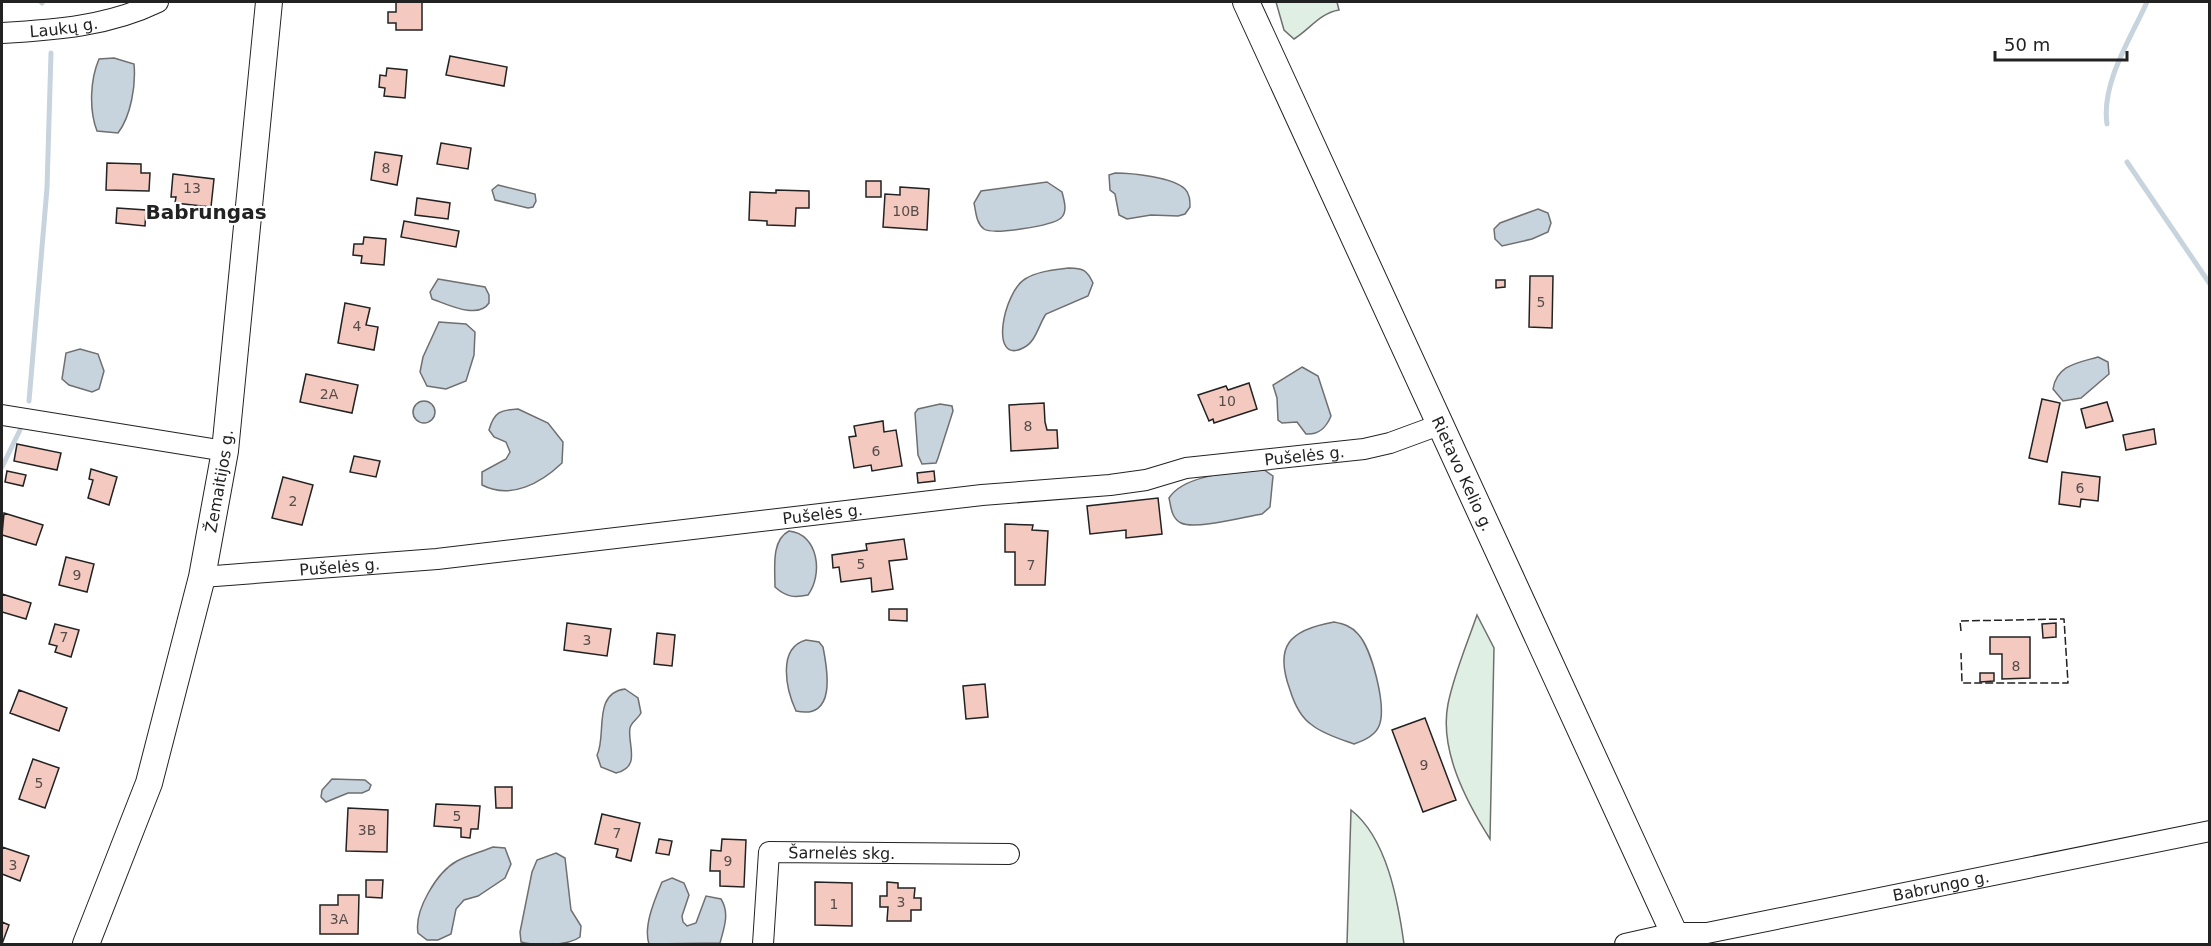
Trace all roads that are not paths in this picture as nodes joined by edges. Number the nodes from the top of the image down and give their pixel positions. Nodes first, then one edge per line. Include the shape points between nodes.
1 (158, 2) edge
2 (269, 2) edge
3 (1246, 2) edge
4 (2, 33) edge
5 (2, 415) edge
6 (1439, 425) junction
7 (225, 451) junction
8 (202, 577) junction
9 (2210, 831) edge
10 (1009, 854) dead end
11 (1676, 939) edge
12 (86, 945) edge
13 (763, 945) edge
14 (1625, 945) edge

1 - 4 street, Laukų g. via 66,30
2 - 7 main road, Žemaitijos g.
3 - 6 main road, Rietavo Kelio g.
5 - 7 street
6 - 8 street, Pušelės g. via 1364,449 1186,468 1110,485 970,496 437,559
6 - 11 main road, Rietavo Kelio g.
7 - 8 main road, Žemaitijos g.
8 - 12 main road, Žemaitijos g. via 149,783
9 - 11 street, Babrungo g.
10 - 13 street, Šarnelės skg. via 769,852
11 - 14 street, Babrungo g.

